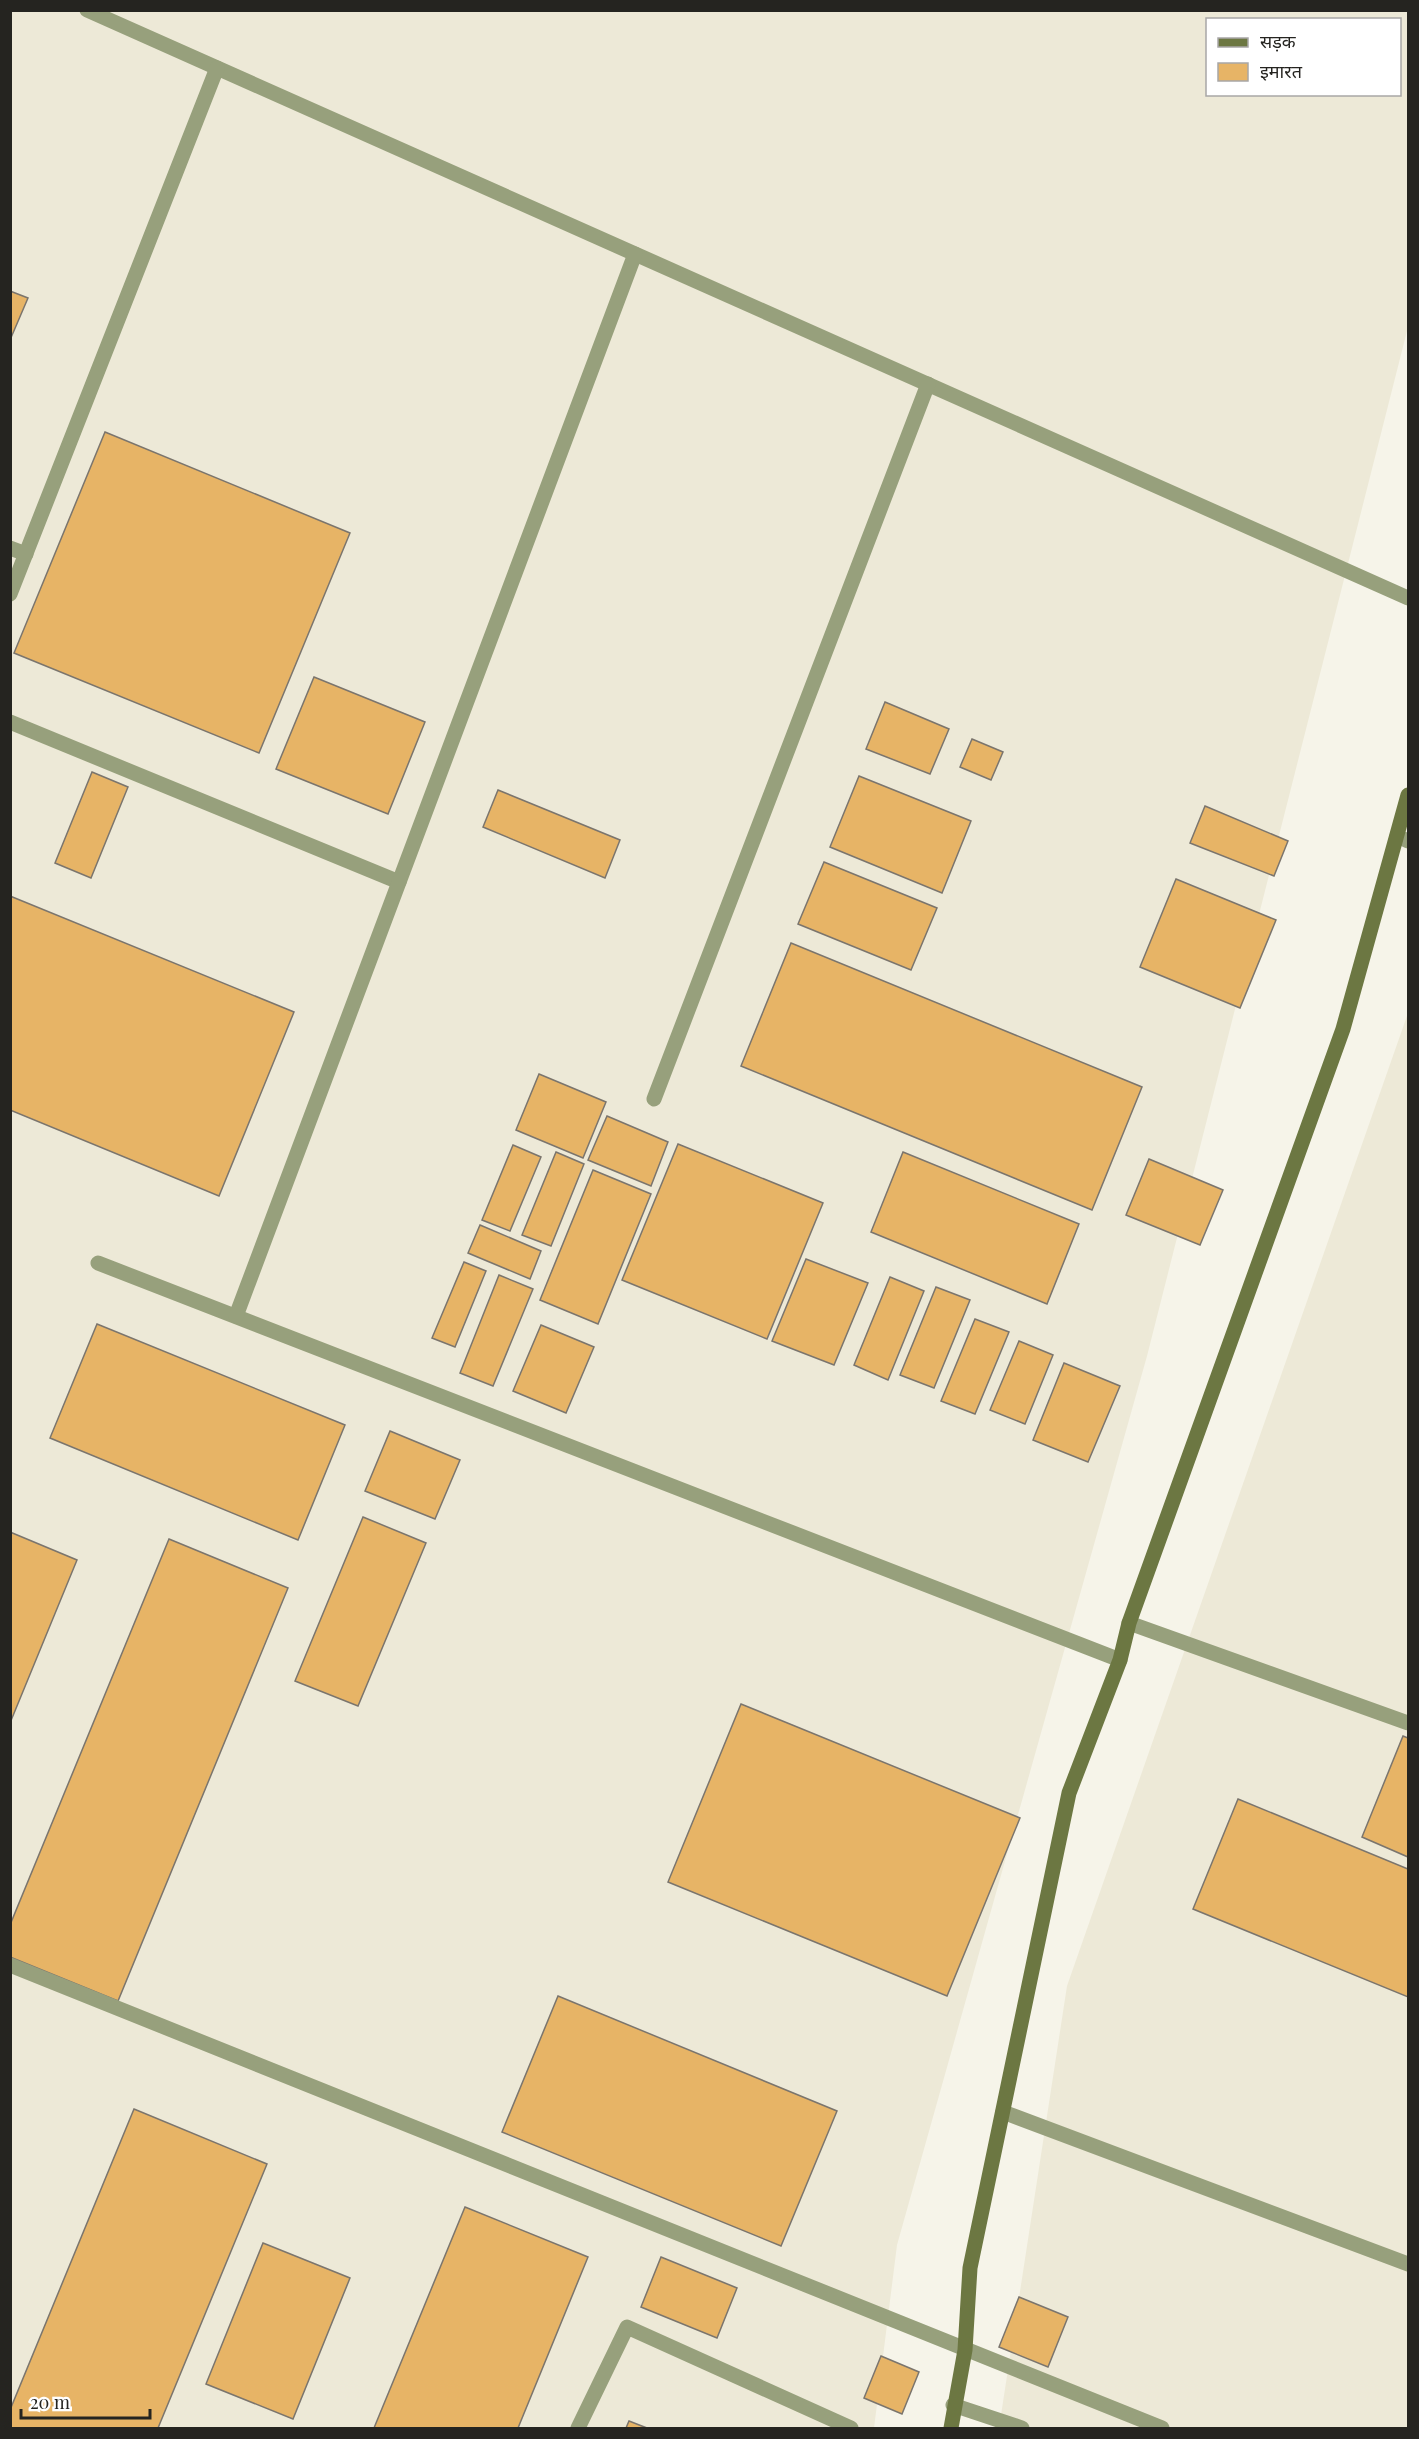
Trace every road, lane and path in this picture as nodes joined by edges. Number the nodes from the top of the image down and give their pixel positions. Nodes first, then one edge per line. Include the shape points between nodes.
1 (87, 10) edge
2 (217, 68) junction
3 (635, 255) junction
4 (928, 384) junction
5 (10, 548) edge
6 (26, 554) junction
7 (10, 594) edge
8 (1408, 598) edge
9 (10, 722) edge
10 (1408, 795) edge
11 (1403, 839) edge
12 (399, 882) junction
13 (654, 1099) dead end
14 (98, 1263) dead end
15 (236, 1316) junction
16 (1130, 1623) junction
17 (1120, 1660) junction
18 (1408, 1723) edge
19 (10, 1965) edge
20 (1003, 2112) junction
21 (1408, 2264) edge
22 (965, 2349) junction
23 (953, 2405) junction
24 (578, 2428) edge
25 (851, 2428) edge
26 (951, 2428) edge
27 (1022, 2428) edge
28 (1162, 2428) edge

1 - 2 street
2 - 3 street
2 - 6 street
3 - 4 street
3 - 12 street
4 - 8 street
4 - 13 street
5 - 6 street
6 - 7 street
9 - 12 street
10 - 11 street
11 - 16 street via 1343,1029
12 - 15 street
14 - 15 street
15 - 17 street
16 - 17 street
16 - 18 street
17 - 20 street via 1069,1793
19 - 22 street
20 - 21 street
20 - 22 street via 970,2268
22 - 23 street
22 - 28 street
23 - 26 street
23 - 27 street
24 - 25 street via 627,2327

